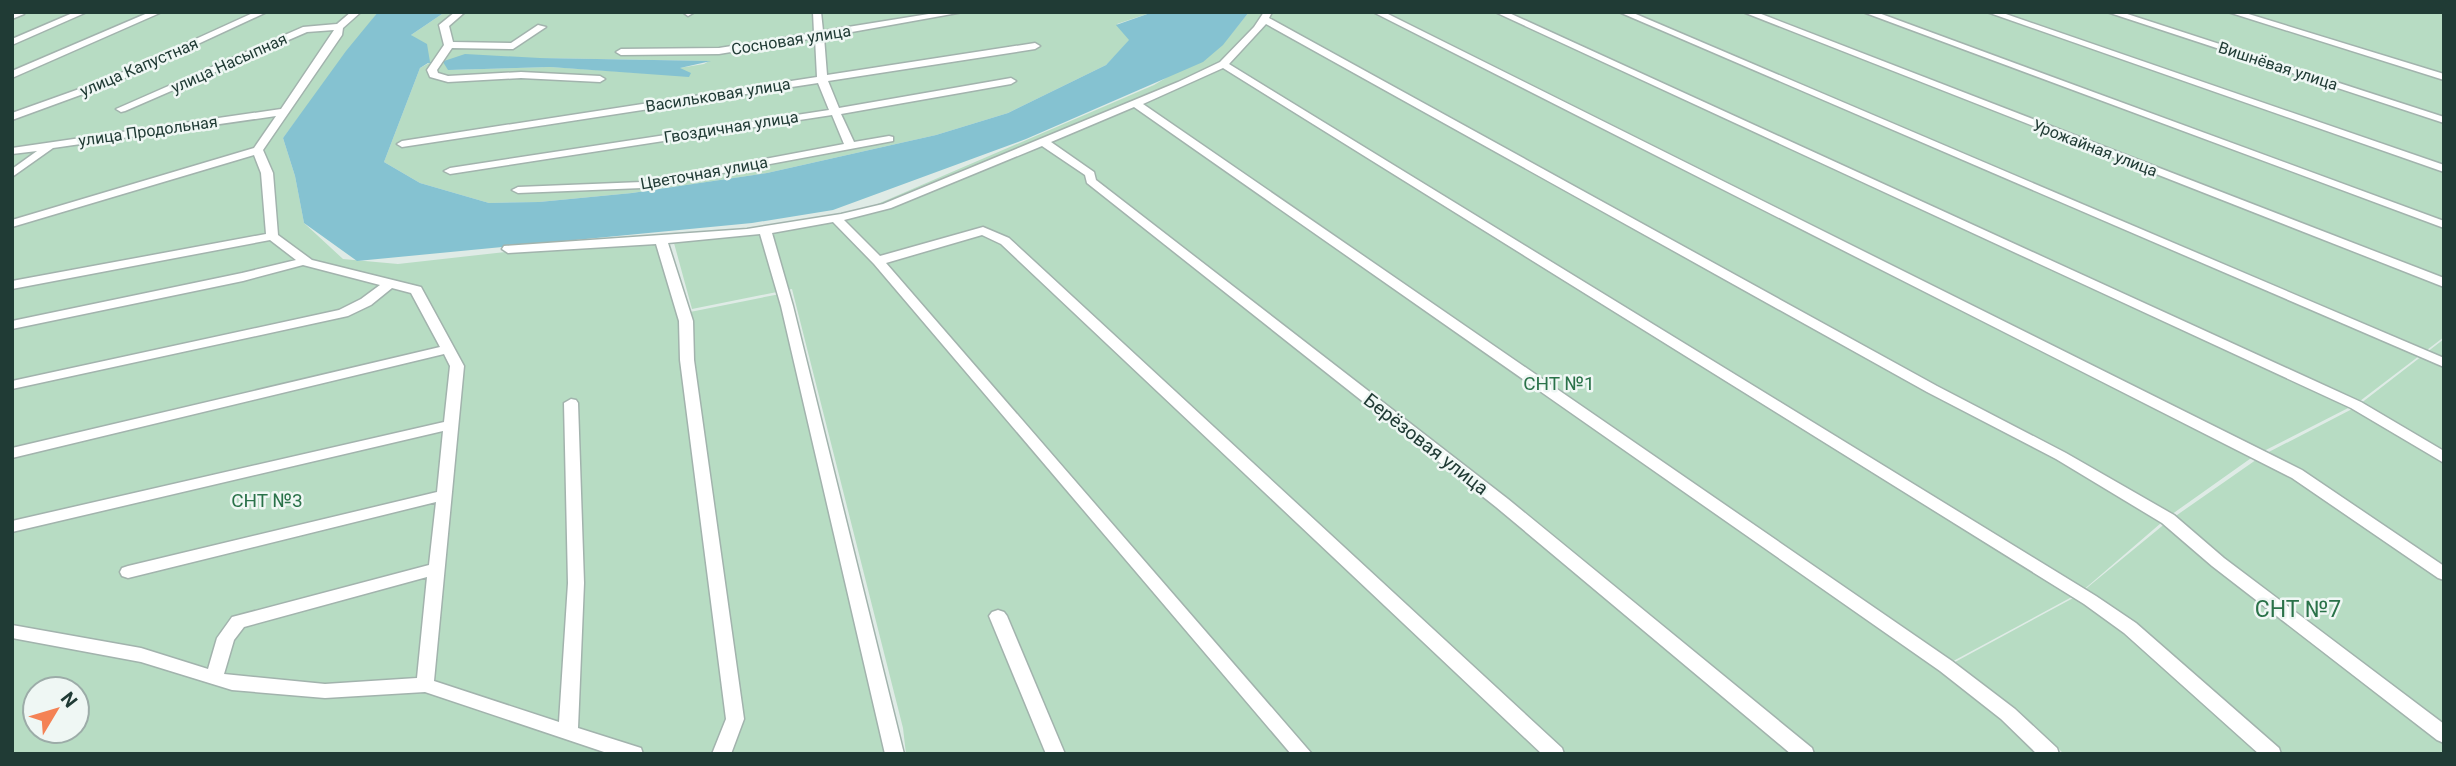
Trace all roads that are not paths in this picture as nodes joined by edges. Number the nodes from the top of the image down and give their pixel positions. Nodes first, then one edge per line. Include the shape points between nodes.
1 (21, 12) edge
2 (83, 12) edge
3 (158, 12) edge
4 (263, 12) edge
5 (357, 12) edge
6 (461, 12) edge
7 (817, 12) edge
8 (959, 12) edge
9 (1377, 12) edge
10 (1499, 12) edge
11 (1623, 12) edge
12 (1747, 12) edge
13 (1867, 12) edge
14 (1992, 12) edge
15 (2112, 12) edge
16 (2232, 12) edge
17 (1267, 15) edge
18 (12, 16) edge
19 (541, 26) dead end
20 (339, 27) junction
21 (819, 36) junction
22 (12, 42) edge
23 (449, 45) junction
24 (1035, 46) dead end
25 (621, 52) dead end
26 (1223, 64) junction
27 (12, 75) edge
28 (2444, 77) edge
29 (600, 79) dead end
30 (823, 79) junction
31 (1011, 81) dead end
32 (1135, 103) junction
33 (121, 109) dead end
34 (835, 111) junction
35 (283, 112) junction
36 (12, 117) edge
37 (2444, 120) edge
38 (889, 139) dead end
39 (1044, 142) junction
40 (402, 144) dead end
41 (52, 145) junction
42 (851, 147) junction
43 (12, 150) edge
44 (258, 150) junction
45 (2444, 169) edge
46 (450, 171) dead end
47 (12, 174) edge
48 (517, 190) dead end
49 (837, 220) junction
50 (12, 224) edge
51 (2444, 225) edge
52 (765, 230) junction
53 (272, 236) junction
54 (661, 239) junction
55 (508, 249) dead end
56 (305, 261) junction
57 (878, 261) junction
58 (390, 283) junction
59 (2444, 283) edge
60 (12, 285) edge
61 (12, 325) edge
62 (449, 349) junction
63 (2444, 363) edge
64 (12, 384) edge
65 (571, 403) dead end
66 (451, 425) junction
67 (12, 453) edge
68 (2444, 458) edge
69 (444, 495) junction
70 (12, 527) edge
71 (436, 569) junction
72 (128, 572) dead end
73 (2444, 574) edge
74 (998, 616) dead end
75 (12, 631) edge
76 (214, 677) junction
77 (425, 685) junction
78 (568, 732) junction
79 (2444, 735) edge
80 (634, 754) edge
81 (721, 754) edge
82 (895, 754) edge
83 (1056, 754) edge
84 (1303, 754) edge
85 (1555, 754) edge
86 (1805, 754) edge
87 (2050, 754) edge
88 (2272, 754) edge

1 - 18 street
2 - 22 street
3 - 27 street
4 - 36 street, улица Капустная via 113,80
5 - 20 street
6 - 23 street via 444,25
7 - 21 street
8 - 21 street, Сосновая улица
9 - 73 street via 2297,474
10 - 68 street via 2356,405
11 - 63 street
12 - 59 street, Урожайная улица
13 - 51 street
14 - 45 street
15 - 37 street, Вишнёвая улица
16 - 28 street
17 - 26 street
17 - 79 street via 2168,519
19 - 23 street via 513,46
20 - 33 street, улица Насыпная via 306,29
20 - 35 street
21 - 25 street, Сосновая улица via 719,51
21 - 30 street
23 - 29 street via 433,75 448,79 521,75
24 - 30 street, Васильковая улица
26 - 32 street
26 - 88 street via 2090,600 2130,628
30 - 34 street
30 - 40 street, Васильковая улица
31 - 34 street, Гвоздичная улица
32 - 39 street
32 - 87 street via 1946,666
34 - 42 street
34 - 46 street, Гвоздичная улица
35 - 41 street, улица Продольная
35 - 44 street
38 - 42 street, Цветочная улица
39 - 49 street via 887,206
39 - 86 street, Берёзовая улица via 1502,503
41 - 43 street, улица Продольная
41 - 47 street
42 - 48 street, Цветочная улица via 642,185
44 - 50 street
44 - 53 street via 267,173
49 - 52 street
49 - 57 street
52 - 54 street
52 - 82 street
53 - 56 street
53 - 60 street
54 - 55 street
54 - 81 street via 686,321 687,360 735,719
56 - 58 street
56 - 61 street
57 - 84 street
57 - 85 street via 984,231 1005,241
58 - 62 street via 416,290
58 - 64 street via 343,313
62 - 66 street via 457,366
62 - 67 street
65 - 78 street via 576,583
66 - 69 street
66 - 70 street
69 - 71 street
69 - 72 street
71 - 76 street via 238,622 226,638
71 - 77 street
74 - 83 street
75 - 76 street via 141,655
76 - 77 street via 325,691
77 - 78 street
78 - 80 street

